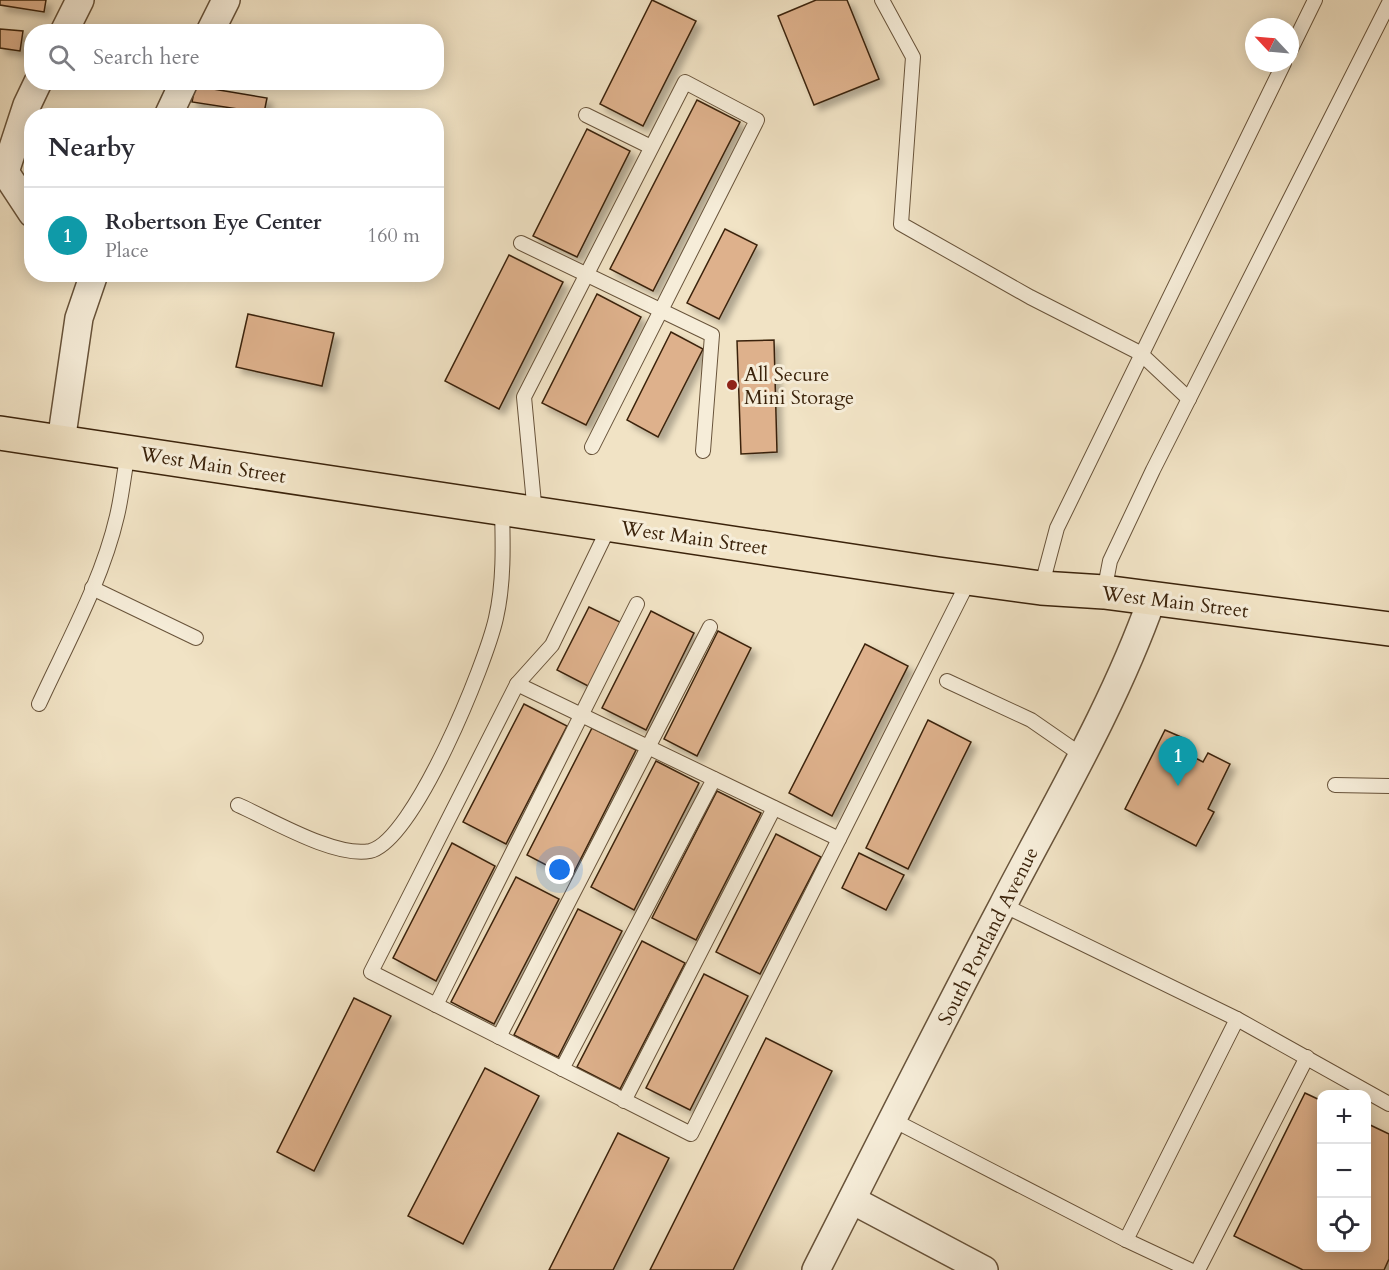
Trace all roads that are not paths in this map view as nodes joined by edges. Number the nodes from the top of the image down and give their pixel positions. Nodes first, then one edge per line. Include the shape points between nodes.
1 (80, 0) edge
2 (226, 0) edge
3 (882, 0) edge
4 (1315, 0) edge
5 (1389, 3) edge
6 (68, 24) edge
7 (214, 24) edge
8 (1299, 33) edge
9 (1280, 72) edge
10 (34, 90) edge
11 (180, 90) edge
12 (26, 108) edge
13 (172, 108) edge
14 (24, 114) edge
15 (586, 115) dead end
16 (651, 147) junction
17 (24, 201) edge
18 (521, 243) dead end
19 (587, 274) junction
20 (91, 282) edge
21 (660, 310) junction
22 (1140, 353) junction
23 (1189, 399) junction
24 (0, 433) edge
25 (61, 442) junction
26 (591, 447) dead end
27 (703, 451) dead end
28 (128, 452) junction
29 (502, 509) junction
30 (535, 514) junction
31 (610, 525) junction
32 (969, 578) junction
33 (92, 588) junction
34 (1041, 588) junction
35 (1104, 592) junction
36 (1152, 599) junction
37 (637, 604) dead end
38 (710, 627) dead end
39 (1389, 629) edge
40 (196, 638) dead end
41 (947, 681) dead end
42 (517, 684) junction
43 (39, 704) dead end
44 (582, 716) junction
45 (648, 747) junction
46 (1083, 756) junction
47 (714, 779) junction
48 (1335, 785) dead end
49 (1389, 786) edge
50 (238, 805) dead end
51 (774, 808) junction
52 (839, 839) junction
53 (1003, 905) junction
54 (436, 1005) junction
55 (1237, 1019) junction
56 (499, 1037) junction
57 (1307, 1057) junction
58 (562, 1069) junction
59 (624, 1101) junction
60 (1389, 1104) edge
61 (893, 1120) junction
62 (852, 1200) junction
63 (1126, 1240) junction
64 (816, 1270) edge
65 (984, 1270) edge
66 (1190, 1270) edge
67 (1198, 1270) edge

1 - 6 street
2 - 7 street
3 - 22 lane via 913,57 901,224
4 - 8 lane
5 - 23 lane
9 - 22 lane
10 - 12 street
11 - 13 street
14 - 17 street via 4,172
15 - 16 lane
16 - 19 lane
16 - 21 lane via 685,82 757,120
18 - 19 lane
19 - 21 lane
19 - 30 lane via 524,398
20 - 25 street via 79,318
21 - 26 lane
21 - 27 lane via 712,335
22 - 23 lane
22 - 34 lane via 1057,528
23 - 35 lane via 1110,561
24 - 25 main road, West Main Street
25 - 28 main road, West Main Street
28 - 29 main road, West Main Street
28 - 33 lane via 117,516
29 - 30 main road, West Main Street
29 - 50 lane via 501,579 490,641 448,741 416,805 398,831 372,851 353,852
30 - 31 main road, West Main Street
31 - 32 main road, West Main Street
31 - 42 lane via 552,645
32 - 34 main road, West Main Street
32 - 52 lane
33 - 40 lane
33 - 43 lane
34 - 35 main road, West Main Street
35 - 36 main road, West Main Street
36 - 39 main road, West Main Street
36 - 46 street, South Portland Avenue via 1140,634
37 - 44 lane
38 - 45 lane
41 - 46 lane via 1031,720
42 - 44 lane
42 - 54 lane via 371,972
44 - 45 lane
44 - 54 lane
45 - 47 lane
45 - 56 lane
46 - 53 street, South Portland Avenue
47 - 51 lane
47 - 58 lane
48 - 49 lane
51 - 52 lane
51 - 59 lane
52 - 59 lane via 691,1134
53 - 55 lane
53 - 61 street, South Portland Avenue
54 - 56 lane
55 - 57 lane
55 - 63 lane
56 - 58 lane
57 - 60 lane
57 - 67 lane
58 - 59 lane
61 - 62 street, South Portland Avenue
61 - 63 lane
62 - 64 street, South Portland Avenue
62 - 65 street
63 - 66 lane

